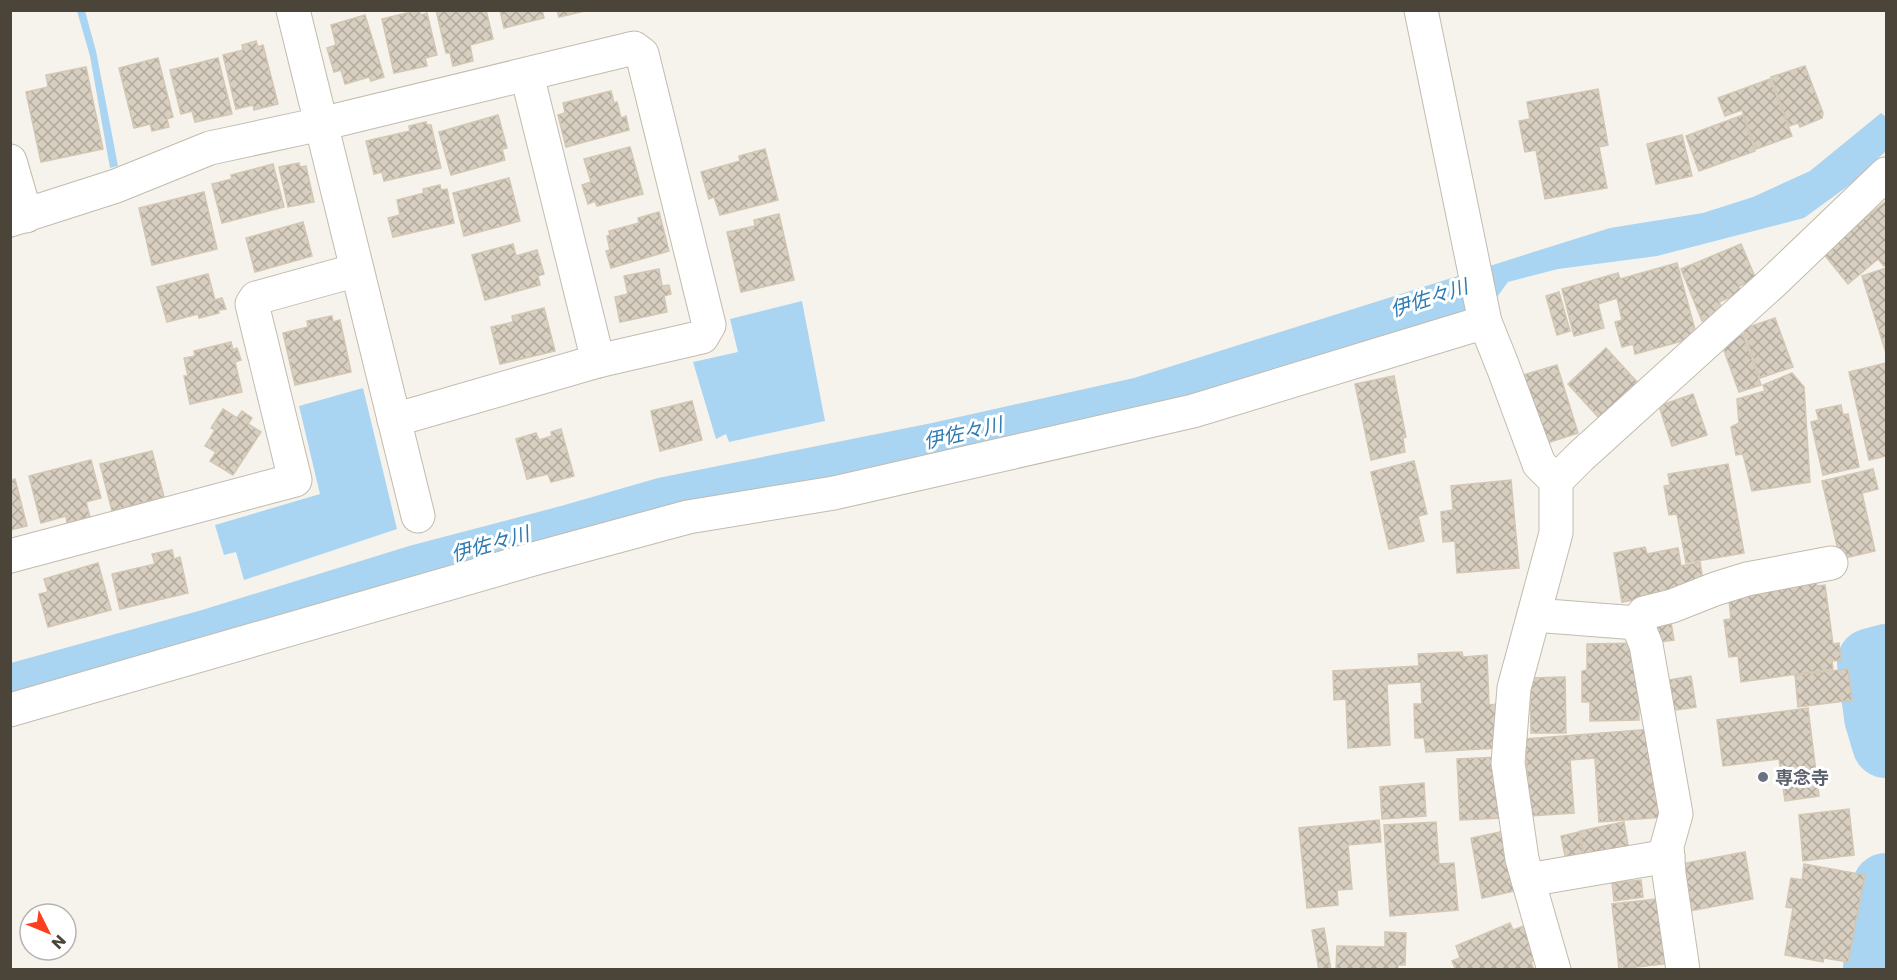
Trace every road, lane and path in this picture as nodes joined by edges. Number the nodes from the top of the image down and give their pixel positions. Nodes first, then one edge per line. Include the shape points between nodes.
1 (292, 10) edge
2 (1421, 10) edge
3 (527, 75) junction
4 (321, 124) junction
5 (10, 161) edge
6 (1887, 174) edge
7 (18, 218) edge
8 (357, 270) junction
9 (1484, 317) junction
10 (598, 361) junction
11 (394, 420) junction
12 (1556, 481) junction
13 (417, 516) dead end
14 (10, 556) edge
15 (1831, 563) dead end
16 (1534, 615) junction
17 (1637, 623) junction
18 (10, 710) edge
19 (1668, 856) junction
20 (1528, 880) junction
21 (1554, 969) edge
22 (1683, 969) edge

1 - 4 street
2 - 9 street
3 - 4 street
3 - 10 street
3 - 10 street via 634,48 642,54 645,65 709,326 702,337
4 - 7 street via 210,148 116,186
4 - 8 street
5 - 7 street
6 - 12 street
8 - 11 street
8 - 14 street via 256,298 252,304 295,480
9 - 12 street via 1539,464
9 - 18 street via 1193,411 834,493 687,517
10 - 11 street
11 - 13 street
12 - 16 street via 1556,533
15 - 17 street via 1748,579 1644,613
16 - 17 street
16 - 20 street via 1514,688 1508,763
17 - 19 street via 1646,645 1676,814
19 - 20 street
19 - 22 street
20 - 21 street

